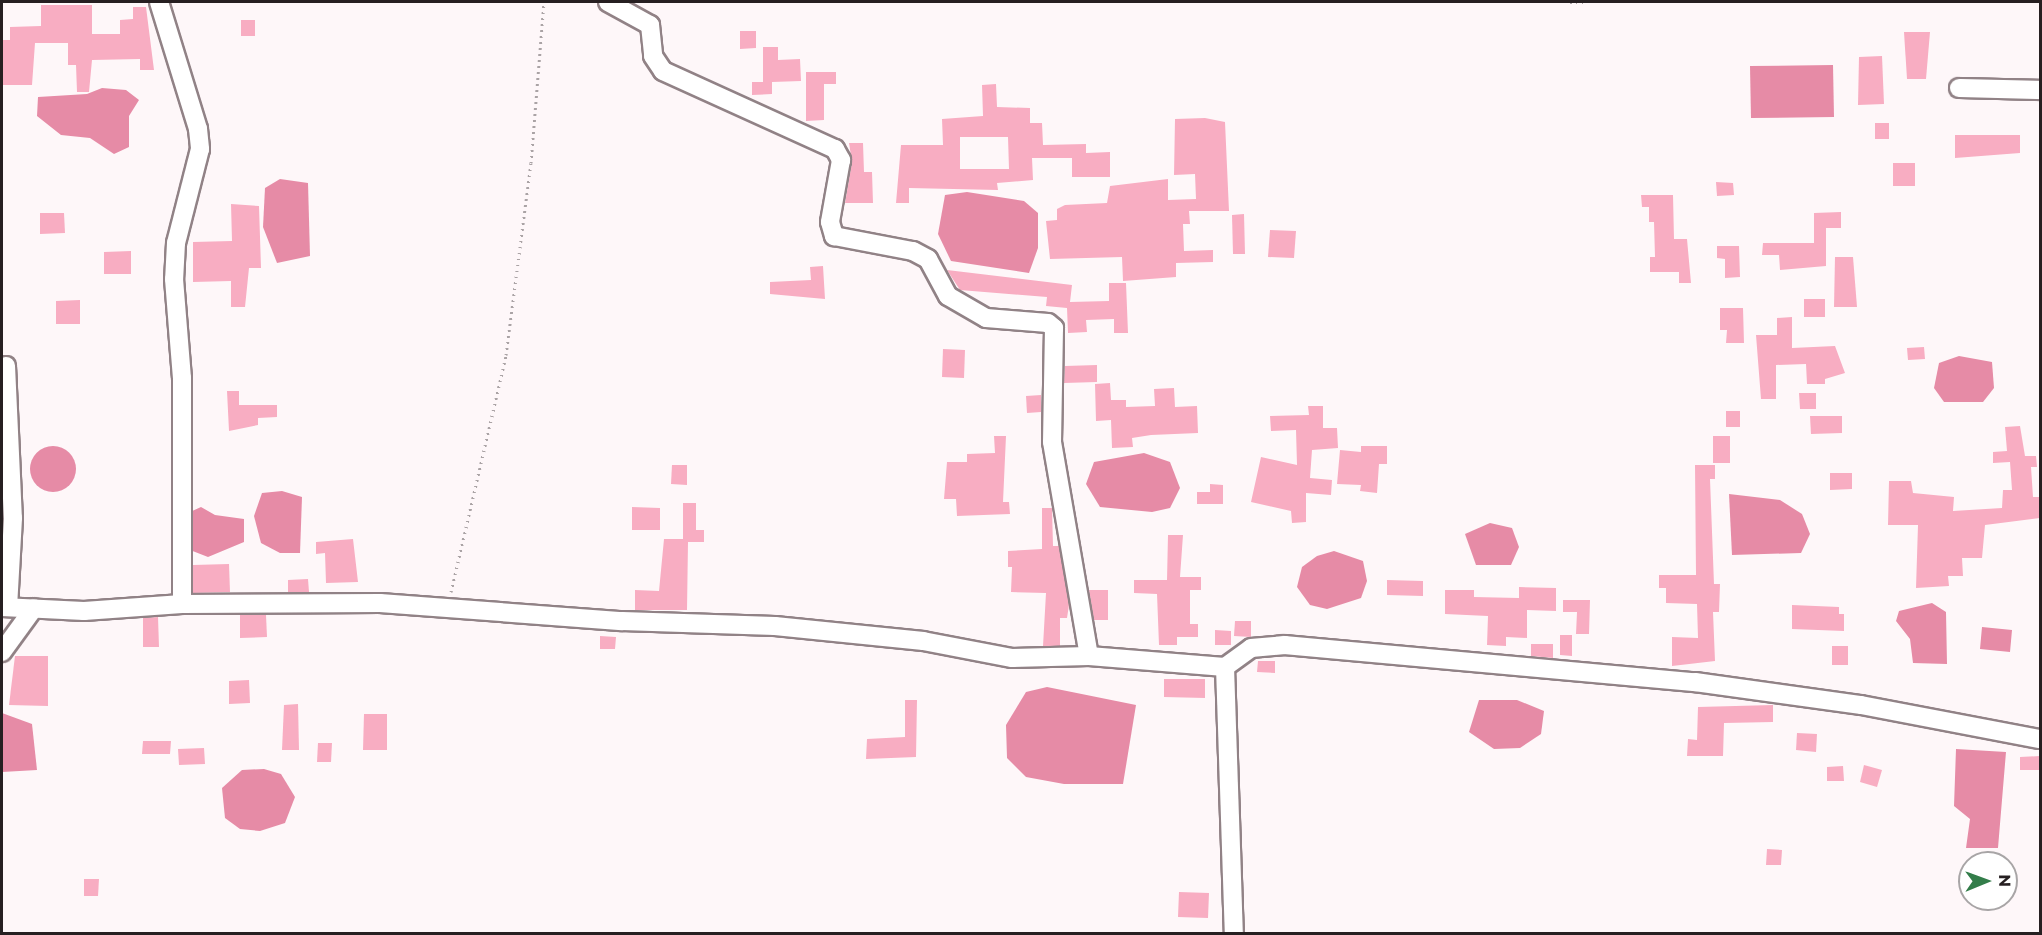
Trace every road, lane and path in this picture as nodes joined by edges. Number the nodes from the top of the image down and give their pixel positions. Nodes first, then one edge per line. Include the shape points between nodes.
1 (159, 2) edge
2 (544, 2) edge
3 (608, 2) edge
4 (1570, 2) edge
5 (1587, 2) edge
6 (1959, 88) dead end
7 (2040, 90) edge
8 (6, 366) dead end
9 (182, 604) junction
10 (5, 607) edge
11 (34, 608) junction
12 (447, 608) junction
13 (2, 652) edge
14 (1089, 656) junction
15 (1225, 667) junction
16 (2040, 739) edge
17 (1234, 933) edge

1 - 9 street via 198,129 200,149 176,243 182,378
2 - 12 path via 531,163 506,355
3 - 14 street via 650,25 653,56 663,71 835,149 841,160 830,222 834,236 928,258 948,296 986,318 1048,323 1054,328 1053,442
4 - 5 path
6 - 7 street
8 - 10 street via 13,518
9 - 11 street via 84,610
9 - 12 street via 380,603
10 - 11 street
11 - 13 street
12 - 14 street via 622,621 764,625 923,641 1012,658
14 - 15 street
15 - 16 street via 1251,648 1285,645 1493,663 1695,682 1860,705
15 - 17 street

